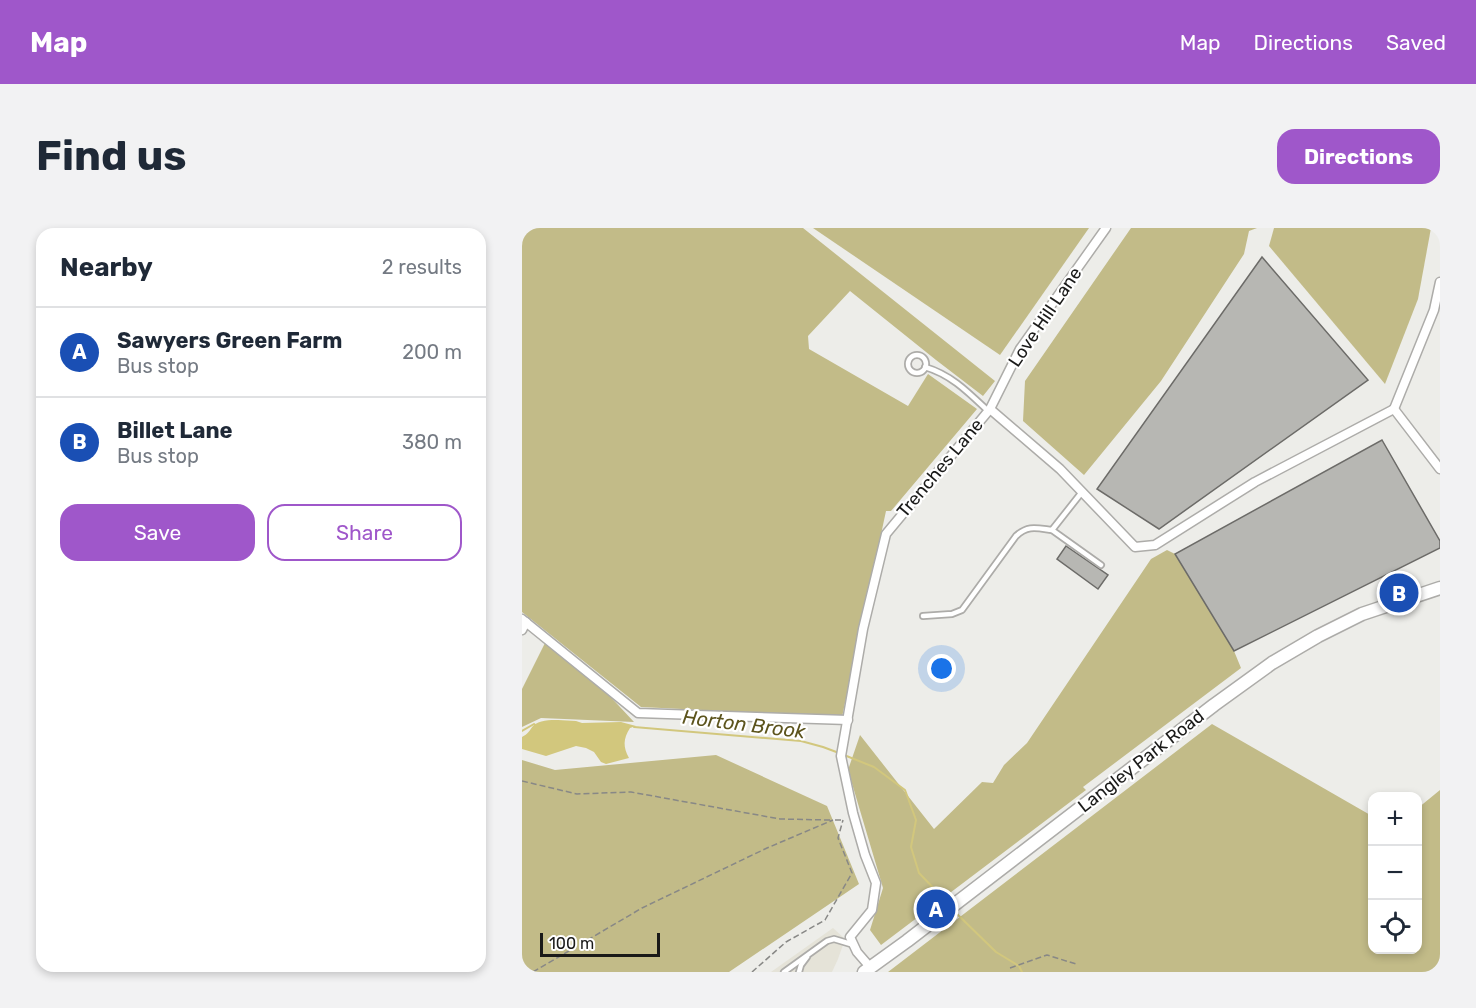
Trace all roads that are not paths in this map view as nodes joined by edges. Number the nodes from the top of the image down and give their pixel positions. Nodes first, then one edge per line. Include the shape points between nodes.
1 (1106, 228) edge
2 (1440, 282) edge
3 (925, 367) junction
4 (1394, 409) junction
5 (989, 410) junction
6 (1440, 469) edge
7 (1082, 492) junction
8 (1052, 530) junction
9 (1101, 565) dead end
10 (1440, 588) edge
11 (923, 616) dead end
12 (523, 624) edge
13 (848, 720) junction
14 (854, 945) junction
15 (810, 952) junction
16 (867, 970) edge
17 (784, 972) edge
18 (800, 972) edge

1 - 5 street, Love Hill Lane via 1020,349
2 - 4 street via 1434,310
3 - 3 lane via 914,373 908,361 915,355 921,356
3 - 5 lane via 955,380
4 - 6 street
4 - 7 street, Trenches Lane via 1255,482 1155,545 1135,547
5 - 7 street, Trenches Lane
5 - 13 street, Trenches Lane via 886,534 863,629
7 - 8 lane
8 - 9 lane
8 - 11 lane via 1023,529 962,610
10 - 16 main road, Langley Park Road via 1362,614 1272,663
12 - 13 street via 638,713
13 - 14 street, Trenches Lane via 842,754 853,813 876,883 872,910 850,937
14 - 15 lane via 834,939
14 - 16 street
15 - 17 lane
15 - 18 lane

